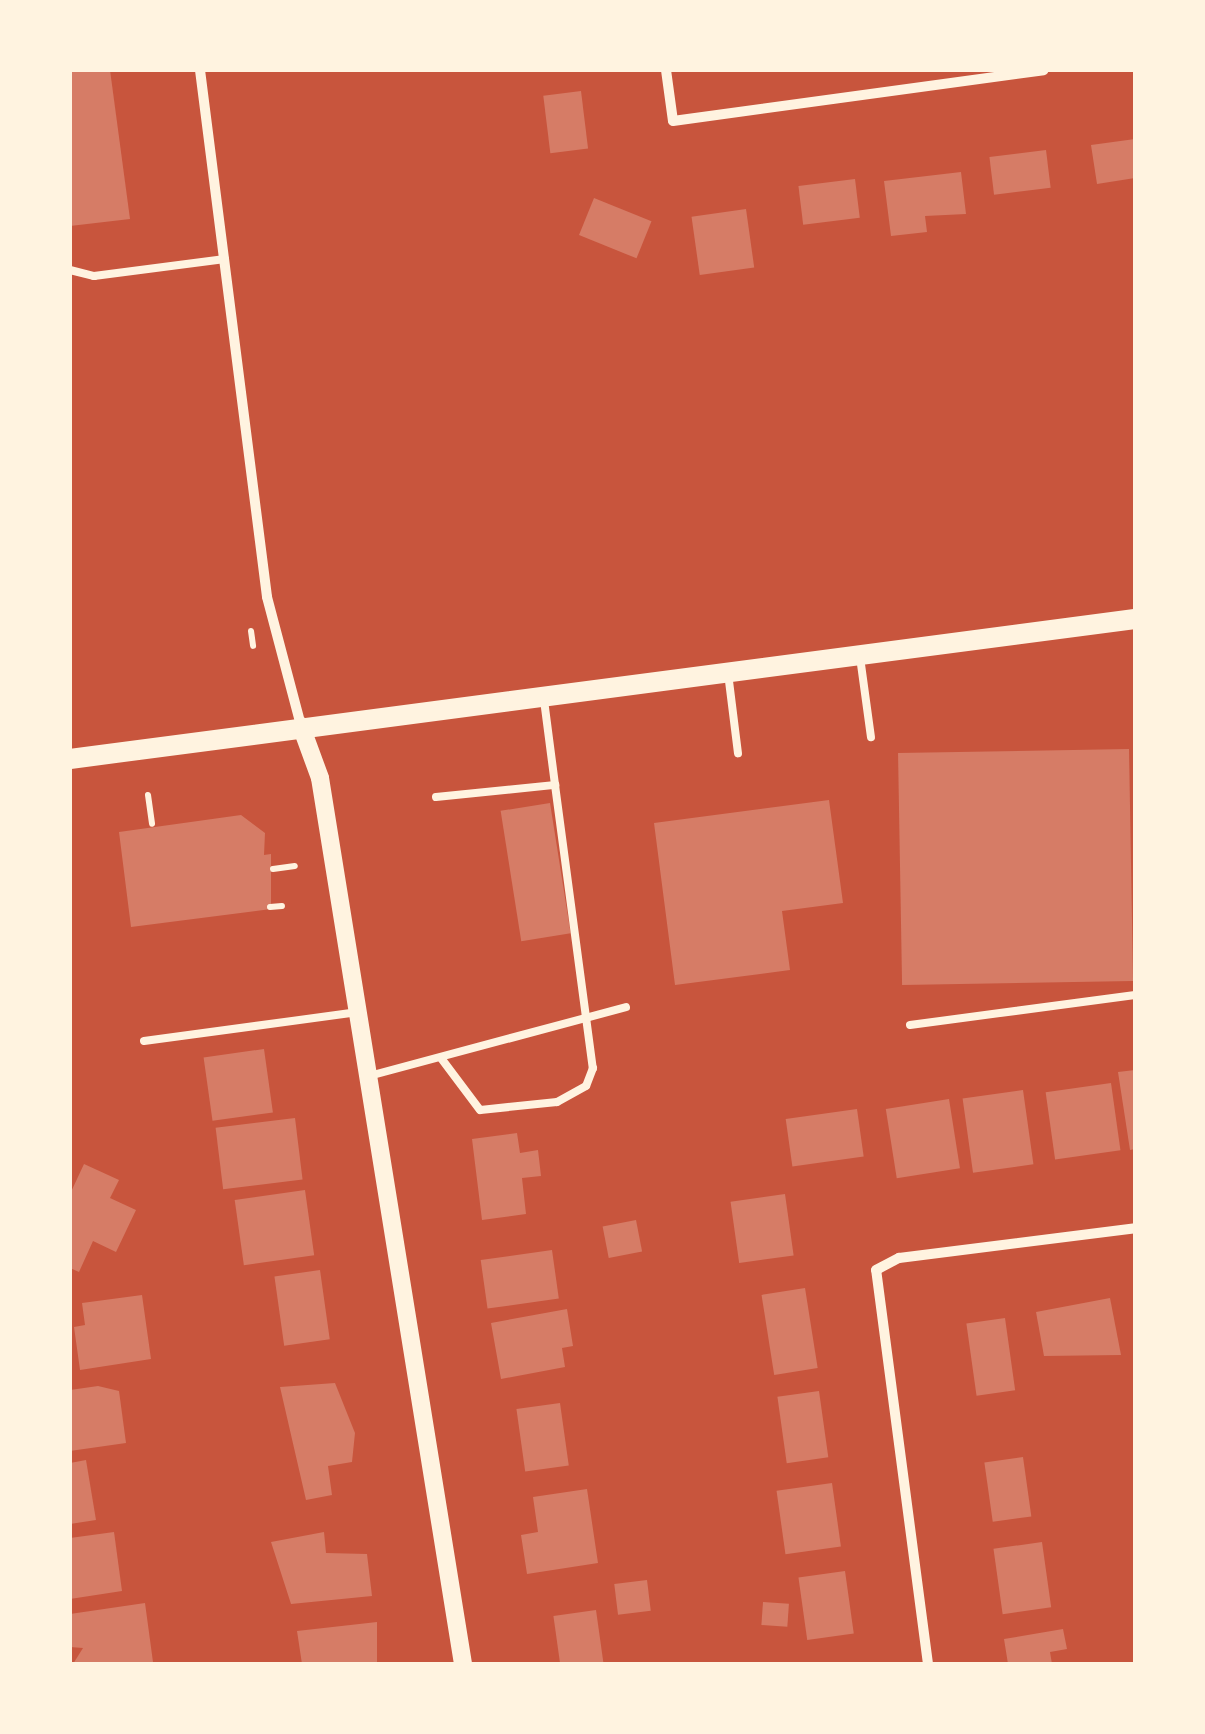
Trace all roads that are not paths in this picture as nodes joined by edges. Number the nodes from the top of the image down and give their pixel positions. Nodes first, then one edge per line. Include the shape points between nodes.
1 (200, 70) edge
2 (666, 70) edge
3 (1044, 70) edge
4 (225, 259) junction
5 (70, 270) edge
6 (1135, 619) edge
7 (860, 654) junction
8 (728, 672) junction
9 (543, 696) junction
10 (301, 726) junction
11 (871, 737) dead end
12 (738, 753) dead end
13 (70, 759) edge
14 (555, 785) junction
15 (436, 797) dead end
16 (1135, 995) edge
17 (626, 1007) dead end
18 (358, 1012) junction
19 (586, 1012) junction
20 (910, 1025) dead end
21 (144, 1041) dead end
22 (442, 1058) junction
23 (368, 1076) junction
24 (1135, 1228) edge
25 (463, 1664) edge
26 (928, 1664) edge

1 - 4 street
2 - 3 street via 672,121
4 - 5 lane via 106,275
4 - 10 street via 267,597
6 - 7 main road
7 - 8 main road
7 - 11 lane
8 - 9 main road
8 - 12 lane
9 - 10 main road
9 - 14 lane
10 - 13 main road
10 - 18 street via 320,778
14 - 15 lane
14 - 19 lane
16 - 20 lane
17 - 19 lane
18 - 21 lane
18 - 23 street
19 - 22 lane
19 - 22 lane via 593,1068 586,1086 557,1102 480,1110
22 - 23 lane
23 - 25 street
24 - 26 street via 899,1258 876,1270

